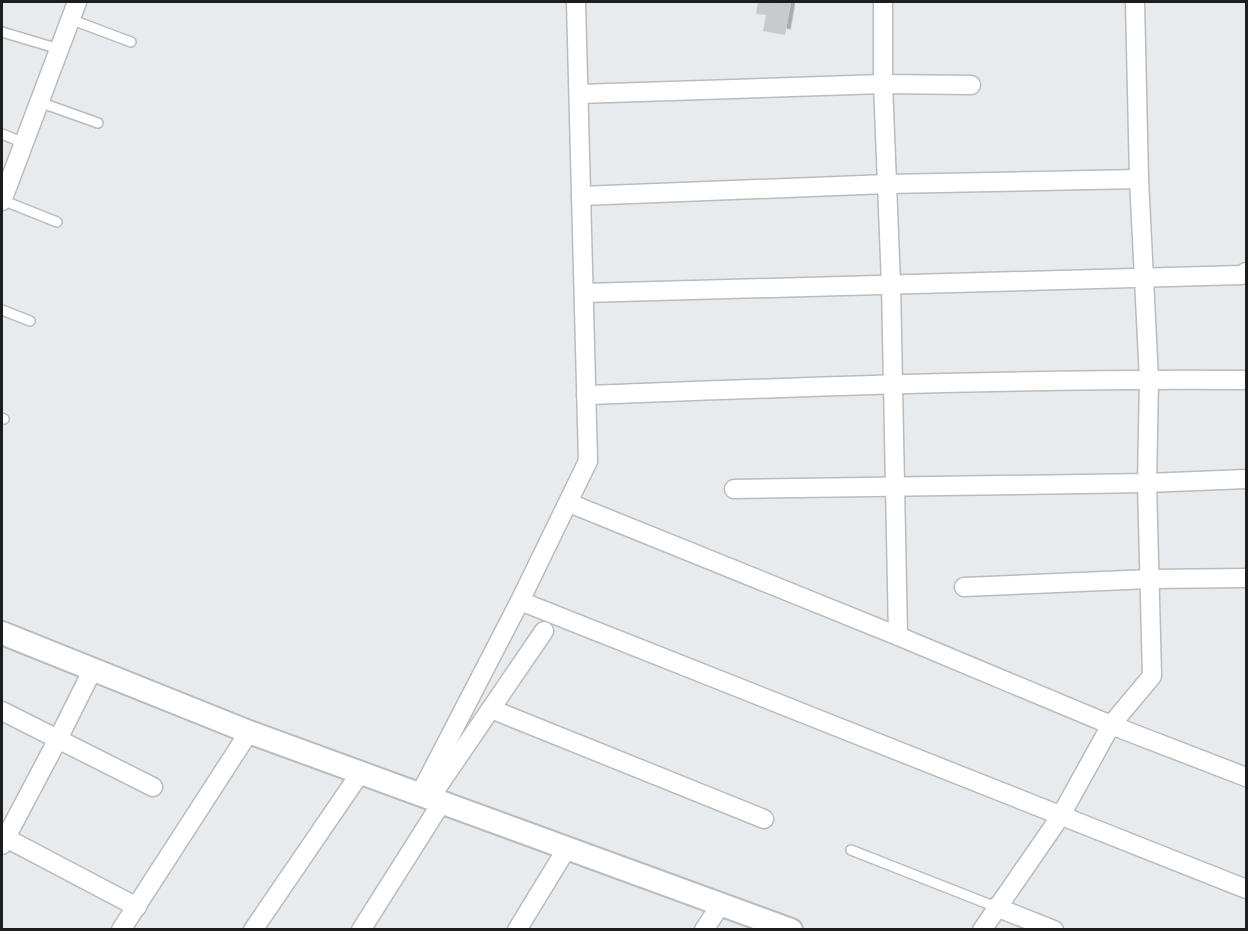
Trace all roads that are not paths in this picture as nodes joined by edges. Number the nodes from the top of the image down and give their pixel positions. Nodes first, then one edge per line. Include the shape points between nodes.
1 (76, 2) edge
2 (576, 2) edge
3 (883, 2) edge
4 (1135, 2) edge
5 (70, 19) junction
6 (2, 32) edge
7 (131, 42) dead end
8 (59, 49) junction
9 (883, 84) junction
10 (970, 85) dead end
11 (579, 94) junction
12 (39, 102) junction
13 (98, 123) dead end
14 (2, 134) edge
15 (24, 143) junction
16 (1139, 179) junction
17 (887, 184) junction
18 (581, 196) junction
19 (2, 201) edge
20 (57, 222) dead end
21 (1246, 272) edge
22 (1145, 278) junction
23 (891, 284) junction
24 (584, 293) junction
25 (2, 310) edge
26 (30, 321) dead end
27 (1149, 379) junction
28 (1246, 380) edge
29 (892, 384) junction
30 (586, 395) junction
31 (1246, 479) edge
32 (1148, 483) junction
33 (894, 486) junction
34 (734, 489) dead end
35 (569, 503) junction
36 (1246, 578) edge
37 (1150, 579) junction
38 (964, 587) dead end
39 (520, 601) junction
40 (544, 631) dead end
41 (2, 633) edge
42 (898, 636) junction
43 (93, 669) junction
44 (491, 709) junction
45 (2, 711) edge
46 (1111, 725) junction
47 (249, 732) junction
48 (58, 739) junction
49 (361, 772) junction
50 (1246, 777) edge
51 (153, 787) dead end
52 (431, 798) junction
53 (1060, 817) junction
54 (764, 819) dead end
55 (3, 839) edge
56 (567, 848) junction
57 (851, 850) dead end
58 (1246, 889) edge
59 (721, 904) junction
60 (137, 907) junction
61 (996, 907) junction
62 (121, 930) edge
63 (253, 930) edge
64 (361, 930) edge
65 (517, 930) edge
66 (704, 930) edge
67 (791, 930) edge
68 (982, 930) edge
69 (1054, 930) edge

1 - 5 street
2 - 11 street
3 - 9 street
4 - 16 street
5 - 7 lane
5 - 8 street
6 - 8 lane
8 - 12 street
9 - 10 street
9 - 11 street
9 - 17 street
11 - 18 street
12 - 13 lane
12 - 15 street
14 - 15 lane
15 - 19 street
16 - 17 street
16 - 22 street
17 - 18 street
17 - 23 street
18 - 24 street
19 - 20 lane
21 - 22 street
22 - 23 street
22 - 27 street
23 - 24 street
23 - 29 street
24 - 30 street
25 - 26 lane
27 - 28 street
27 - 29 street
27 - 32 street
29 - 30 street
29 - 33 street
30 - 35 street via 588,460
31 - 32 street
32 - 33 street
32 - 37 street
33 - 34 street
33 - 42 street
35 - 39 street
35 - 42 street
36 - 37 street
37 - 38 street
37 - 46 street via 1152,676
39 - 52 street
39 - 53 street
40 - 44 street
41 - 43 street
42 - 46 street
43 - 47 street
43 - 48 street
44 - 52 street
44 - 54 street
45 - 48 street
46 - 50 street
46 - 53 street
47 - 49 street
47 - 60 street
48 - 51 street
48 - 55 street
49 - 52 street
49 - 63 street
52 - 56 street
52 - 64 street
53 - 58 street
53 - 61 street
55 - 60 street
56 - 59 street
56 - 65 street
57 - 61 lane
59 - 66 street
59 - 67 street
60 - 62 street
61 - 68 street
61 - 69 street

